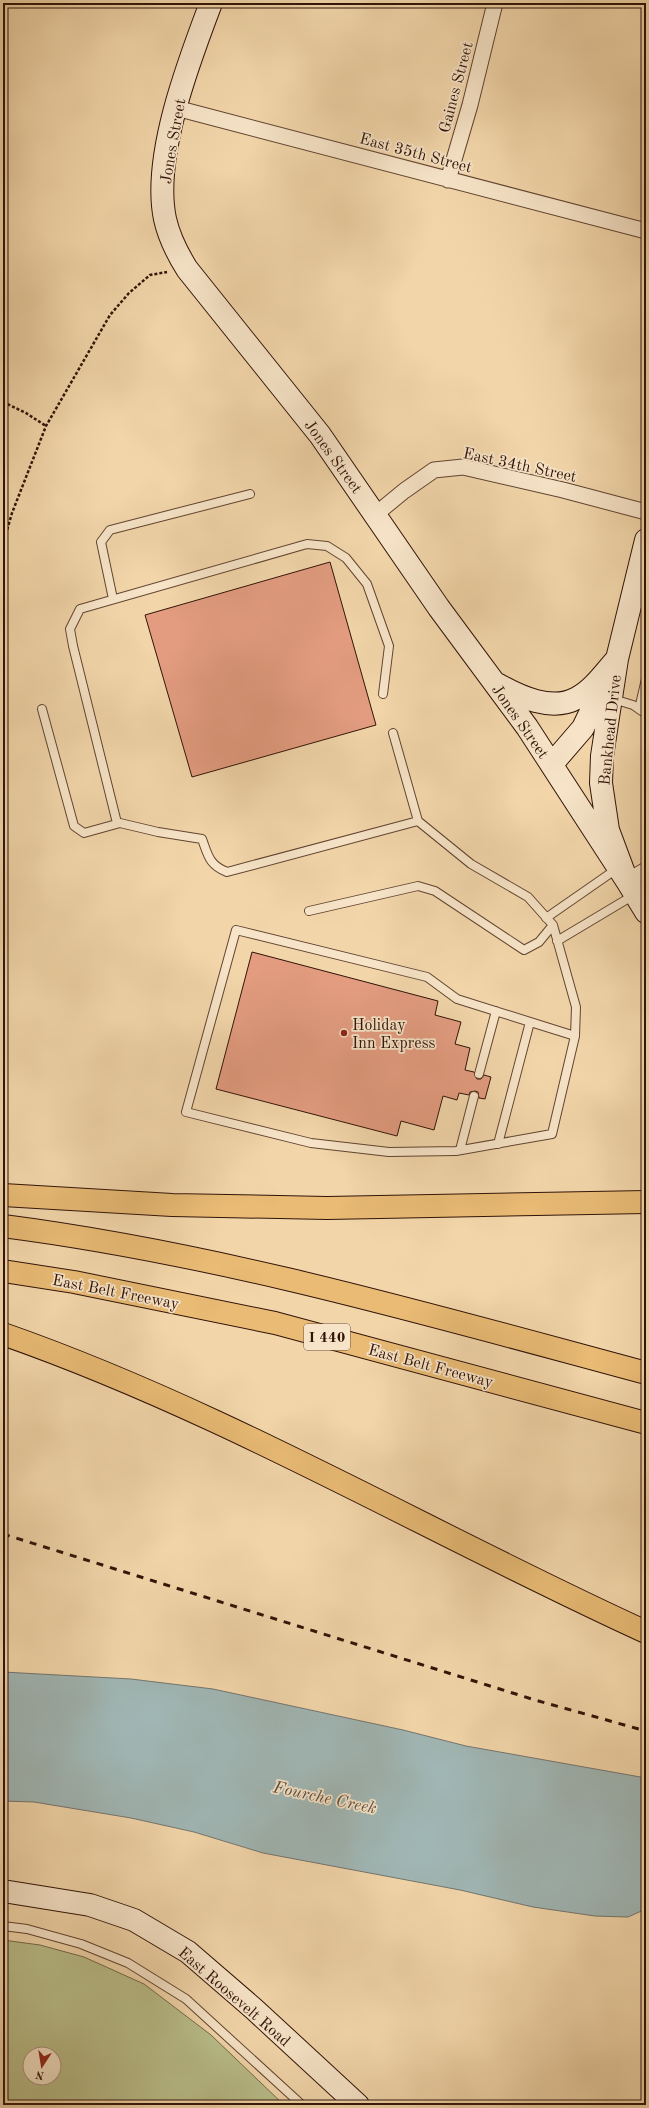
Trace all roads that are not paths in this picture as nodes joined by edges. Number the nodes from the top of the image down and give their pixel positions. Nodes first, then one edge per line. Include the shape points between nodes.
1 (211, 3) edge
2 (495, 3) edge
3 (176, 108) junction
4 (448, 180) junction
5 (646, 231) edge
6 (250, 494) dead end
7 (646, 512) edge
8 (376, 514) junction
9 (646, 540) edge
10 (113, 599) junction
11 (639, 603) edge
12 (617, 659) junction
13 (646, 679) edge
14 (494, 682) junction
15 (383, 694) dead end
16 (611, 699) junction
17 (42, 709) dead end
18 (639, 709) junction
19 (646, 714) edge
20 (606, 726) junction
21 (393, 733) dead end
22 (552, 764) junction
23 (418, 821) junction
24 (117, 823) junction
25 (646, 870) edge
26 (632, 889) edge
27 (309, 911) dead end
28 (546, 918) junction
29 (553, 925) junction
30 (557, 941) junction
31 (496, 1011) junction
32 (530, 1022) junction
33 (575, 1036) junction
34 (479, 1074) dead end
35 (474, 1096) dead end
36 (498, 1144) junction
37 (460, 1150) junction
38 (3, 1195) edge
39 (646, 1202) edge
40 (3, 1226) edge
41 (3, 1270) edge
42 (3, 1334) edge
43 (646, 1373) edge
44 (646, 1423) edge
45 (643, 1632) edge
46 (3, 1891) edge
47 (3, 1926) edge
48 (302, 2105) edge
49 (358, 2105) edge

1 - 3 street, Jones Street
2 - 4 street, Gaines Street via 470,105
3 - 4 street, East 35th Street
3 - 8 street, Jones Street via 164,172 163,196 165,218 171,239 187,269 320,435
4 - 5 street, East 35th Street
6 - 10 lane via 110,530 101,542
7 - 8 street, East 34th Street via 463,468 434,470
8 - 14 street, Jones Street via 439,608
9 - 11 street, Bankhead Drive
10 - 15 lane via 307,544 327,546 346,558 368,584 389,646
10 - 24 lane via 80,610 70,628
11 - 12 street, Bankhead Drive
12 - 14 street via 587,691 577,699 565,703 554,704 528,698
12 - 16 street, Bankhead Drive
12 - 22 street, Bankhead Drive via 583,728
13 - 18 lane
14 - 22 street, Jones Street
16 - 18 lane
16 - 20 street, Bankhead Drive
17 - 24 lane via 74,826 84,833
18 - 19 lane
20 - 22 street via 579,752
20 - 26 street, Bankhead Drive via 602,756 602,799 608,830
21 - 23 lane
22 - 26 street, Jones Street
23 - 24 lane via 227,872 216,868 211,862 202,839
23 - 28 lane via 471,864 528,897
25 - 26 street
26 - 28 lane
26 - 30 lane
27 - 29 lane via 418,886 435,891 524,950 539,942
28 - 29 lane
29 - 30 lane
30 - 33 lane via 576,1007
31 - 32 lane
31 - 34 lane
31 - 37 lane via 457,999 427,977 236,930 186,1112 311,1143 389,1152
32 - 33 lane
32 - 36 lane
33 - 36 lane via 552,1134
35 - 37 lane
36 - 37 lane
38 - 39 highway via 172,1205 327,1208
40 - 43 highway via 177,1255 391,1304
41 - 44 highway, East Belt Freeway / I 440 via 275,1323
42 - 45 highway via 114,1376 192,1411
46 - 49 street, East Roosevelt Road via 90,1905 134,1920 188,1952
47 - 48 lane via 28,1929 81,1944 128,1963 186,1999

